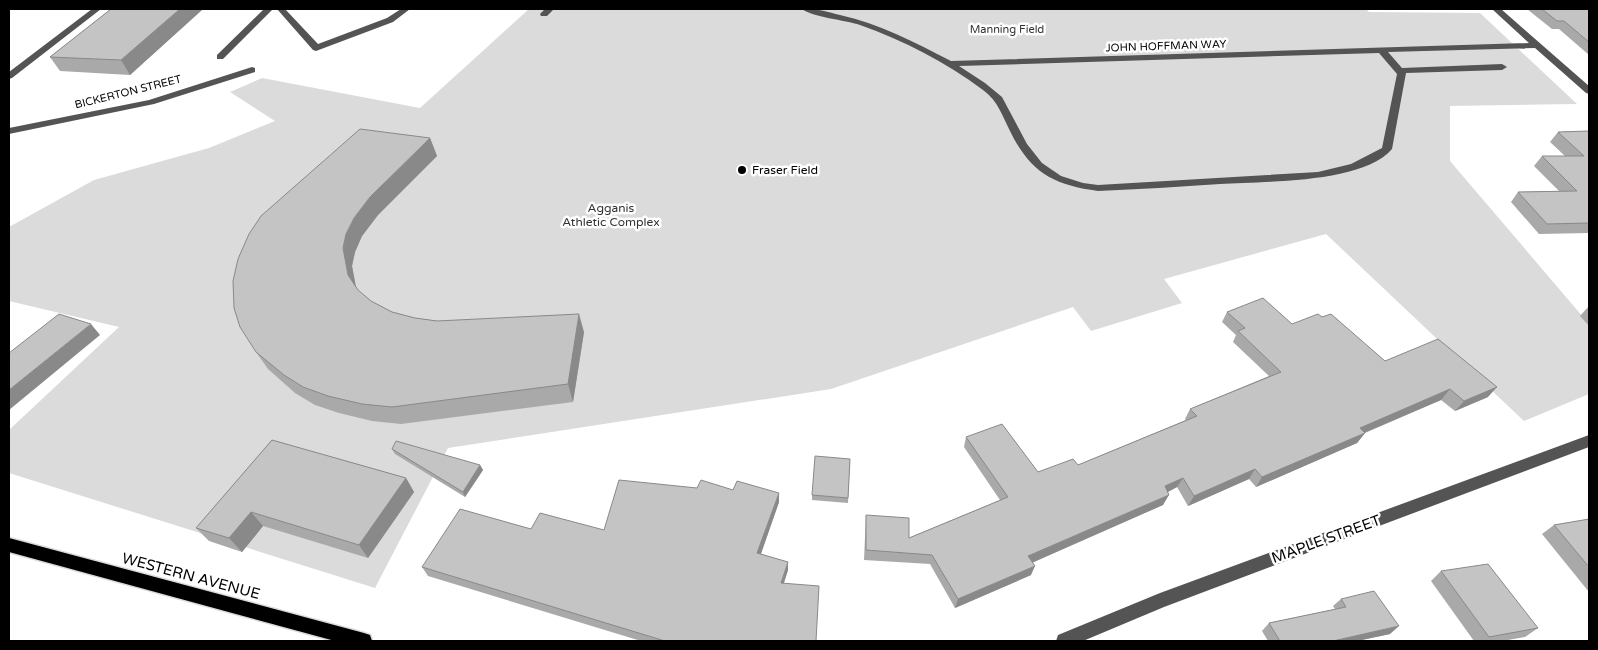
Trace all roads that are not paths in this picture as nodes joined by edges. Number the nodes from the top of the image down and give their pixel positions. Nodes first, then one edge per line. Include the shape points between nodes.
1 (97, 9) edge
2 (268, 9) edge
3 (281, 9) edge
4 (406, 9) edge
5 (806, 9) edge
6 (1496, 9) edge
7 (1537, 45) junction
8 (1381, 50) junction
9 (220, 57) dead end
10 (949, 64) junction
11 (1502, 66) dead end
12 (252, 70) dead end
13 (1399, 72) junction
14 (9, 76) edge
15 (1589, 91) edge
16 (9, 131) edge
17 (1589, 441) edge
18 (9, 545) edge
19 (364, 641) edge
20 (1064, 641) edge

1 - 14 street
2 - 9 street
3 - 4 street via 316,48 390,20
5 - 10 street, JOHN HOFFMAN WAY via 890,33
6 - 7 street
7 - 8 street, JOHN HOFFMAN WAY
7 - 15 street
8 - 10 street, JOHN HOFFMAN WAY
8 - 13 street
10 - 13 street via 1000,100 1024,150 1040,168 1074,186 1098,188 1318,175 1371,161 1387,149 1402,74
11 - 13 street
12 - 16 street, BICKERTON STREET via 151,102
17 - 20 street, MAPLE STREET via 1160,601
18 - 19 main road, WESTERN AVENUE

